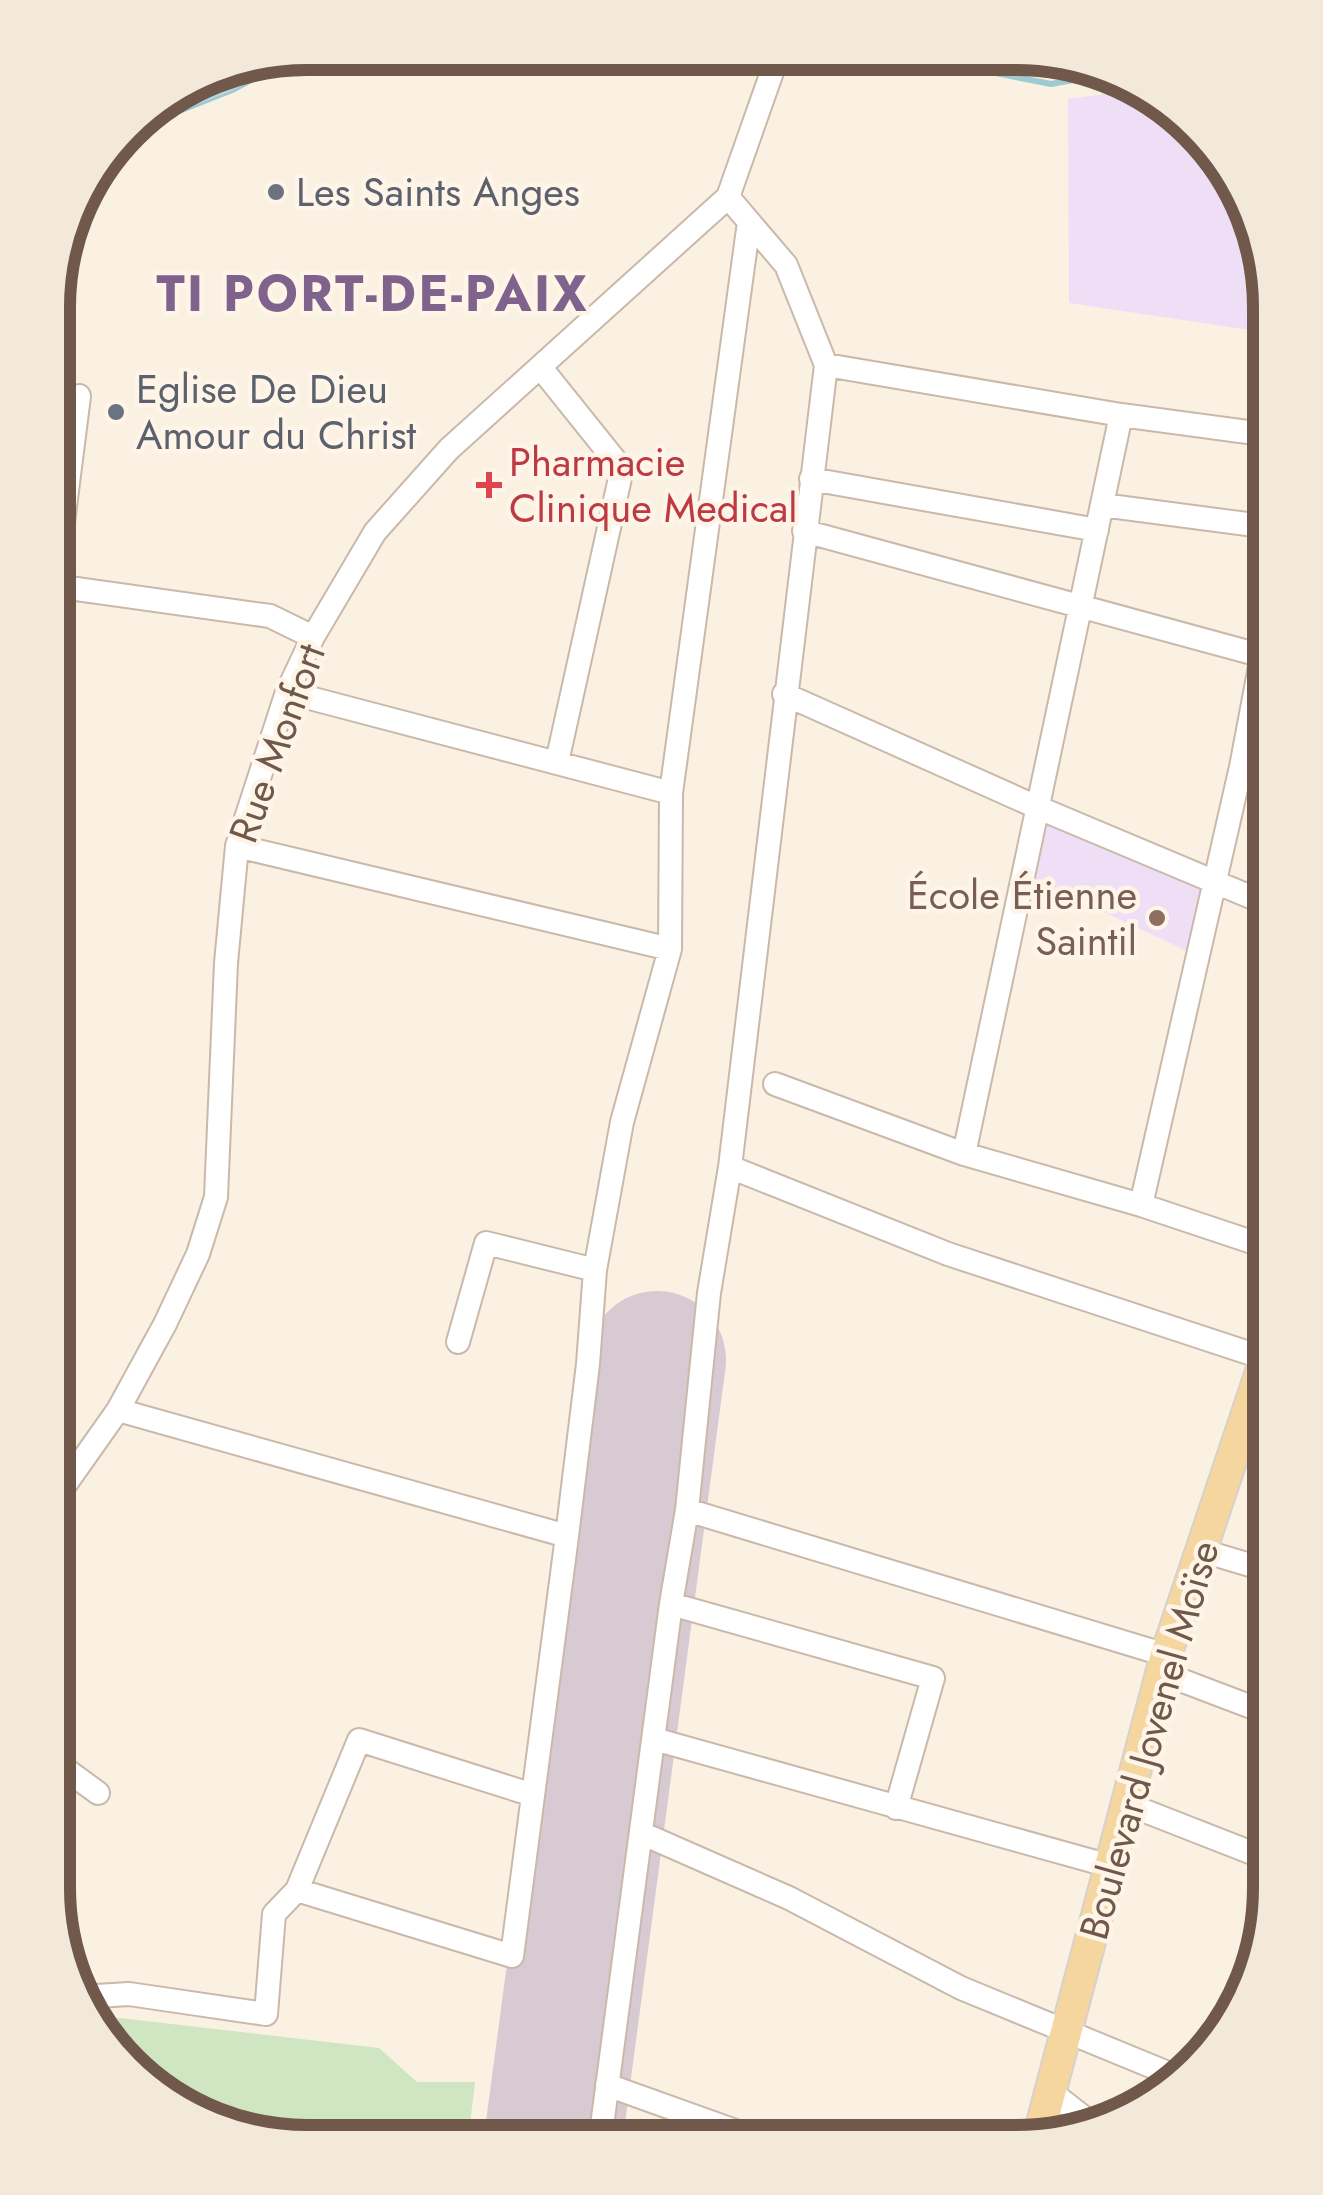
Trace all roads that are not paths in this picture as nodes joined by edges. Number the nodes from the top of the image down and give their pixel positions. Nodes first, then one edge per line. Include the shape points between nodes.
1 (773, 70) edge
2 (728, 197) junction
3 (748, 222) junction
4 (826, 365) junction
5 (542, 368) junction
6 (78, 396) dead end
7 (1120, 415) junction
8 (1253, 433) edge
9 (70, 462) edge
10 (810, 478) junction
11 (1102, 505) junction
12 (1253, 525) edge
13 (1097, 530) junction
14 (804, 531) junction
15 (70, 588) edge
16 (1081, 608) junction
17 (312, 638) junction
18 (1253, 653) edge
19 (287, 692) junction
20 (784, 694) junction
21 (1253, 715) edge
22 (557, 762) junction
23 (670, 792) junction
24 (1039, 808) junction
25 (237, 846) junction
26 (1213, 884) junction
27 (1253, 899) edge
28 (670, 950) junction
29 (775, 1084) dead end
30 (964, 1154) junction
31 (730, 1167) junction
32 (1141, 1205) junction
33 (1252, 1242) edge
34 (595, 1270) junction
35 (458, 1342) dead end
36 (1252, 1349) edge
37 (1252, 1404) edge
38 (118, 1410) junction
39 (70, 1478) edge
40 (687, 1510) junction
41 (568, 1536) junction
42 (1203, 1550) junction
43 (1252, 1565) edge
44 (671, 1604) junction
45 (1164, 1664) junction
46 (1252, 1706) edge
47 (654, 1739) junction
48 (70, 1772) edge
49 (98, 1793) dead end
50 (533, 1795) junction
51 (1126, 1804) junction
52 (896, 1808) junction
53 (641, 1833) junction
54 (1252, 1849) edge
55 (1110, 1866) junction
56 (297, 1890) junction
57 (96, 1995) edge
58 (1068, 2030) junction
59 (1165, 2072) edge
60 (608, 2085) junction
61 (1050, 2092) junction
62 (1081, 2116) edge
63 (1042, 2123) edge
64 (602, 2125) edge
65 (719, 2125) edge

1 - 2 street, Rue Monfort
2 - 3 street
2 - 5 street, Rue Monfort
3 - 4 street via 786,266
3 - 23 street
4 - 7 street
4 - 10 street
5 - 17 street, Rue Monfort via 450,450 375,532
5 - 22 street via 622,470
6 - 9 street
7 - 8 street
7 - 11 street
10 - 13 street
10 - 14 street
11 - 12 street
11 - 13 street
13 - 16 street
14 - 16 street
14 - 20 street
15 - 17 street via 270,616
16 - 18 street
16 - 24 street
17 - 19 street, Rue Monfort
19 - 22 street
19 - 25 street, Rue Monfort
20 - 24 street
20 - 31 street
21 - 26 street
22 - 23 street
23 - 28 street
24 - 26 street
24 - 30 street
25 - 28 street
25 - 38 street, Rue Monfort via 216,1196 182,1289
26 - 27 street
26 - 32 street
28 - 34 street via 622,1122
29 - 30 street
30 - 32 street
31 - 36 street via 948,1254
31 - 40 street via 709,1292
32 - 33 street
34 - 35 street via 486,1243
34 - 41 street
37 - 42 main road, Boulevard Jovenel Moïse
38 - 39 street, Rue Monfort
38 - 41 street
40 - 44 street
40 - 45 street
41 - 50 street
42 - 43 street
42 - 45 main road, Boulevard Jovenel Moïse
44 - 47 street
44 - 52 street via 933,1678
45 - 46 street
45 - 51 main road, Boulevard Jovenel Moïse
47 - 52 street
47 - 53 street
48 - 49 street
50 - 56 street via 360,1740
50 - 56 street via 512,1956
51 - 54 street
51 - 55 main road, Boulevard Jovenel Moïse
52 - 55 street
53 - 58 street via 789,1898 961,1988
53 - 60 street
55 - 58 main road, Boulevard Jovenel Moïse
56 - 57 street via 274,1914 266,2014
58 - 59 street
58 - 61 main road, Boulevard Jovenel Moïse
60 - 64 street
60 - 65 street
61 - 62 street
61 - 63 main road, Boulevard Jovenel Moïse

